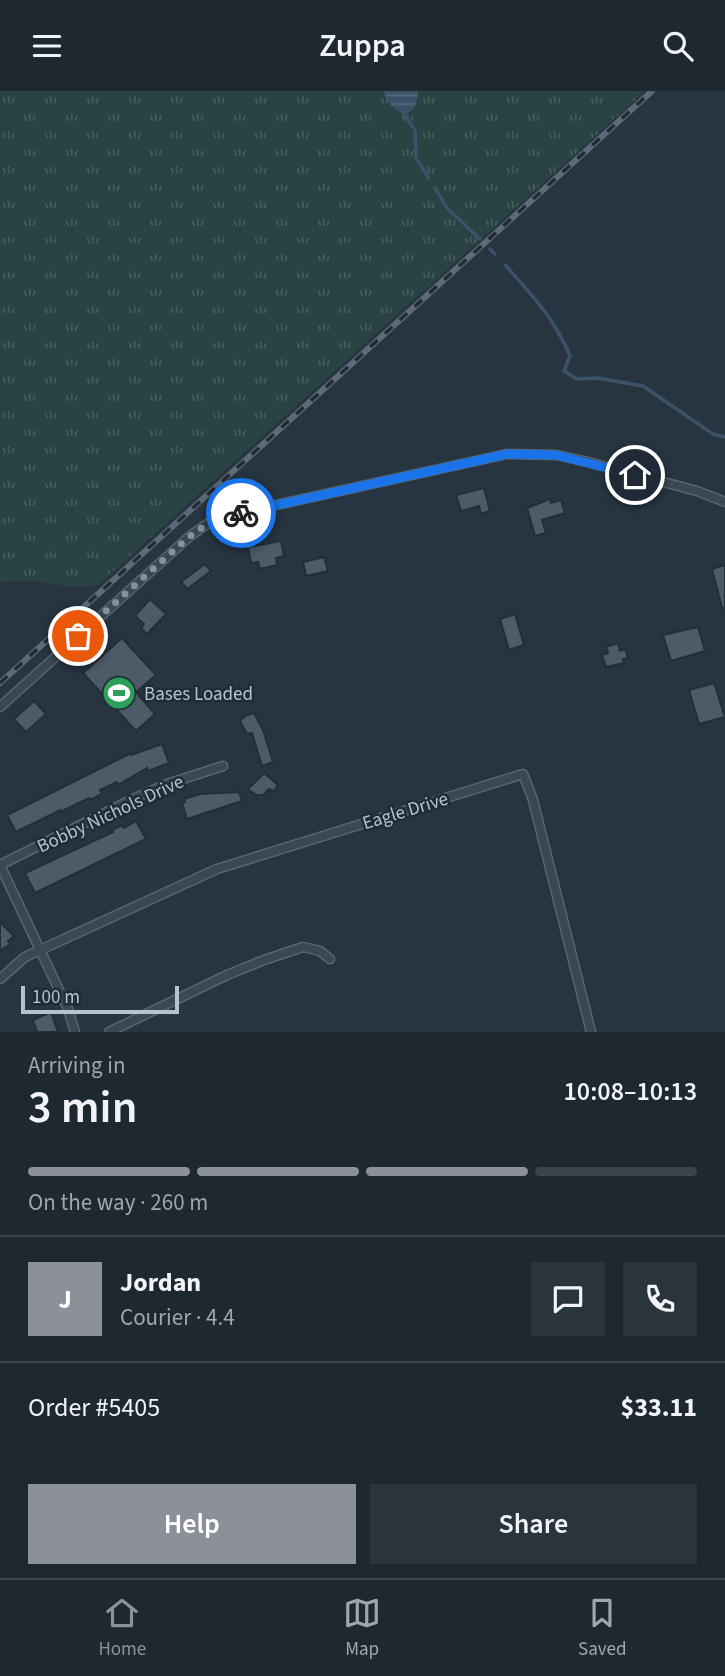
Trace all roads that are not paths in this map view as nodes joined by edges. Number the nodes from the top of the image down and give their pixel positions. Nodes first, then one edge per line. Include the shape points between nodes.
1 (725, 502) edge
2 (0, 707) edge
3 (223, 765) dead end
4 (0, 865) edge
5 (41, 950) junction
6 (330, 959) dead end
7 (0, 979) edge
8 (75, 1032) edge
9 (109, 1032) edge
10 (591, 1032) edge

1 - 2 street via 588,462 556,455 507,454 240,513 210,522 190,536
3 - 4 street, Bobby Nichols Drive via 135,798
4 - 5 street
5 - 7 street via 25,957
5 - 8 street
5 - 10 street, Eagle Drive via 217,869 523,774
6 - 9 street via 303,947 227,975

